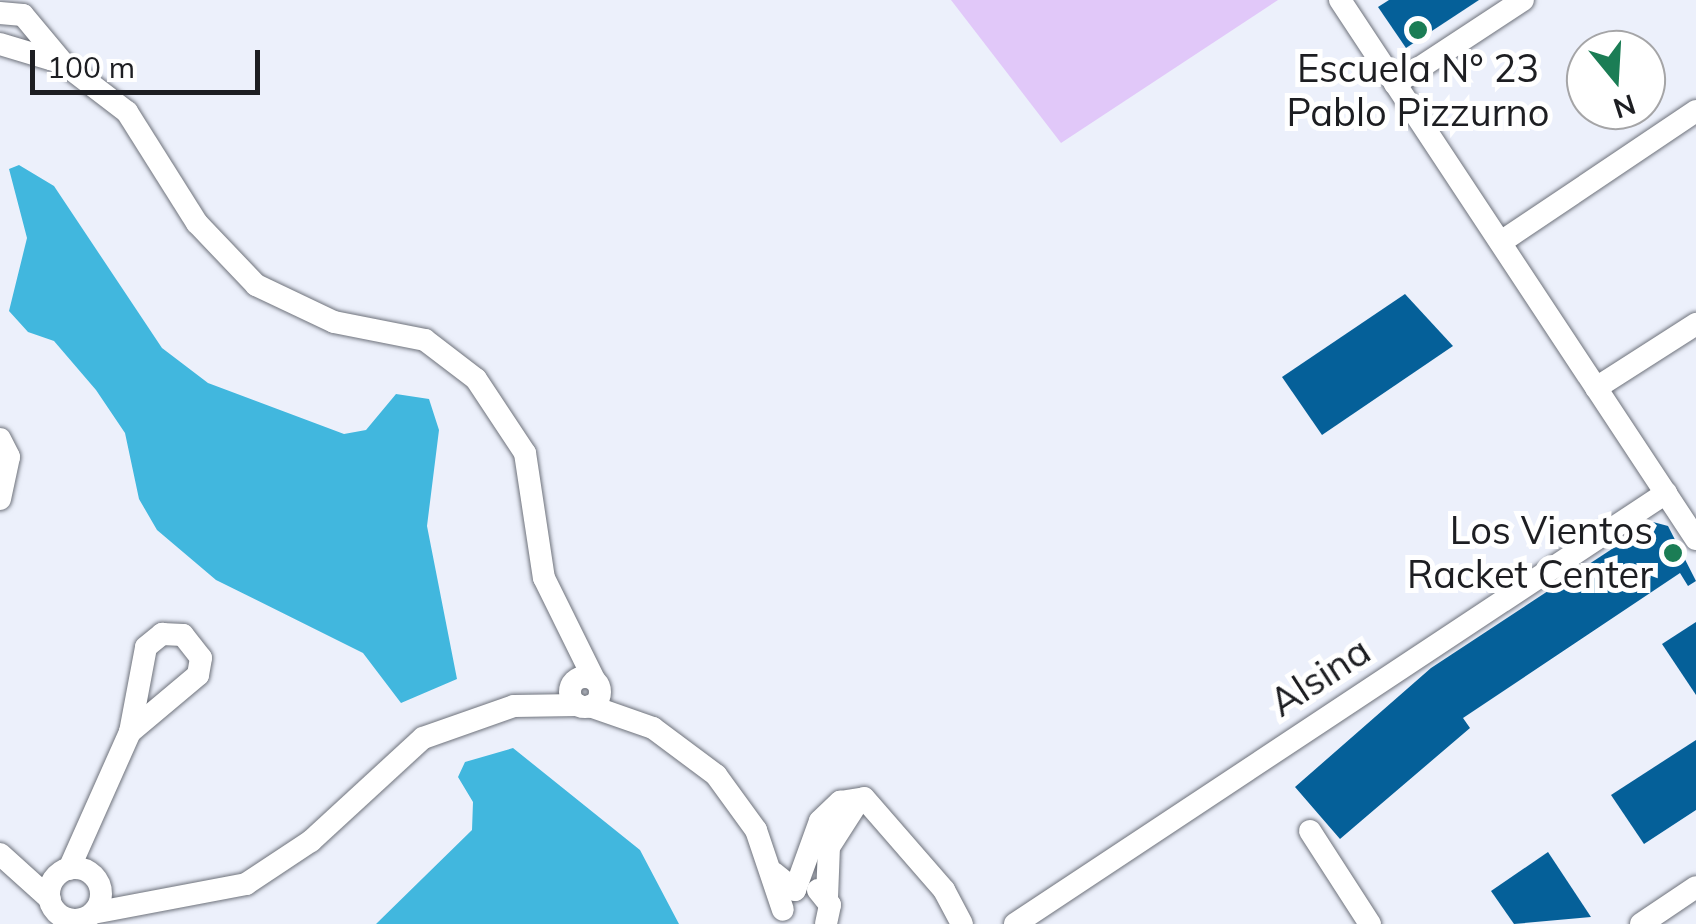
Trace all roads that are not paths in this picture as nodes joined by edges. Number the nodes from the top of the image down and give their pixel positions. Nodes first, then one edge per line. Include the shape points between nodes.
1 (1340, 0) edge
2 (1523, 0) edge
3 (0, 13) edge
4 (0, 44) edge
5 (63, 63) junction
6 (1394, 84) junction
7 (1696, 111) edge
8 (1501, 242) junction
9 (1696, 324) edge
10 (1596, 388) junction
11 (0, 439) edge
12 (1666, 493) junction
13 (0, 499) edge
14 (1695, 536) edge
15 (584, 692) junction
16 (130, 732) dead end
17 (894, 832) junction
18 (1310, 832) dead end
19 (0, 854) edge
20 (30, 875) junction
21 (79, 875) junction
22 (1696, 886) edge
23 (827, 898) junction
24 (142, 905) junction
25 (787, 914) edge
26 (67, 915) edge
27 (826, 924) edge
28 (962, 924) edge
29 (1015, 924) edge
30 (1370, 924) edge
31 (1641, 924) edge

1 - 6 street
2 - 6 street
3 - 5 street via 23,15
4 - 5 street
5 - 15 street via 139,126 197,223 256,285 322,318 425,340 493,398 525,452 544,578 576,654
6 - 8 street
7 - 8 street
8 - 10 street
9 - 10 street
10 - 12 street
11 - 13 street via 9,457
12 - 14 street
12 - 29 street, Alsina
15 - 24 street via 484,713 423,738 258,878
15 - 25 street via 716,775 774,873
16 - 21 street via 83,846
17 - 23 street via 866,809 841,816 823,882
17 - 25 street via 864,798 840,802 813,831
17 - 28 street
18 - 30 street via 1358,892
19 - 20 street
20 - 21 street
20 - 26 street
21 - 24 street
21 - 26 street
21 - 26 street
22 - 31 street
23 - 25 street
23 - 27 street
24 - 26 street

